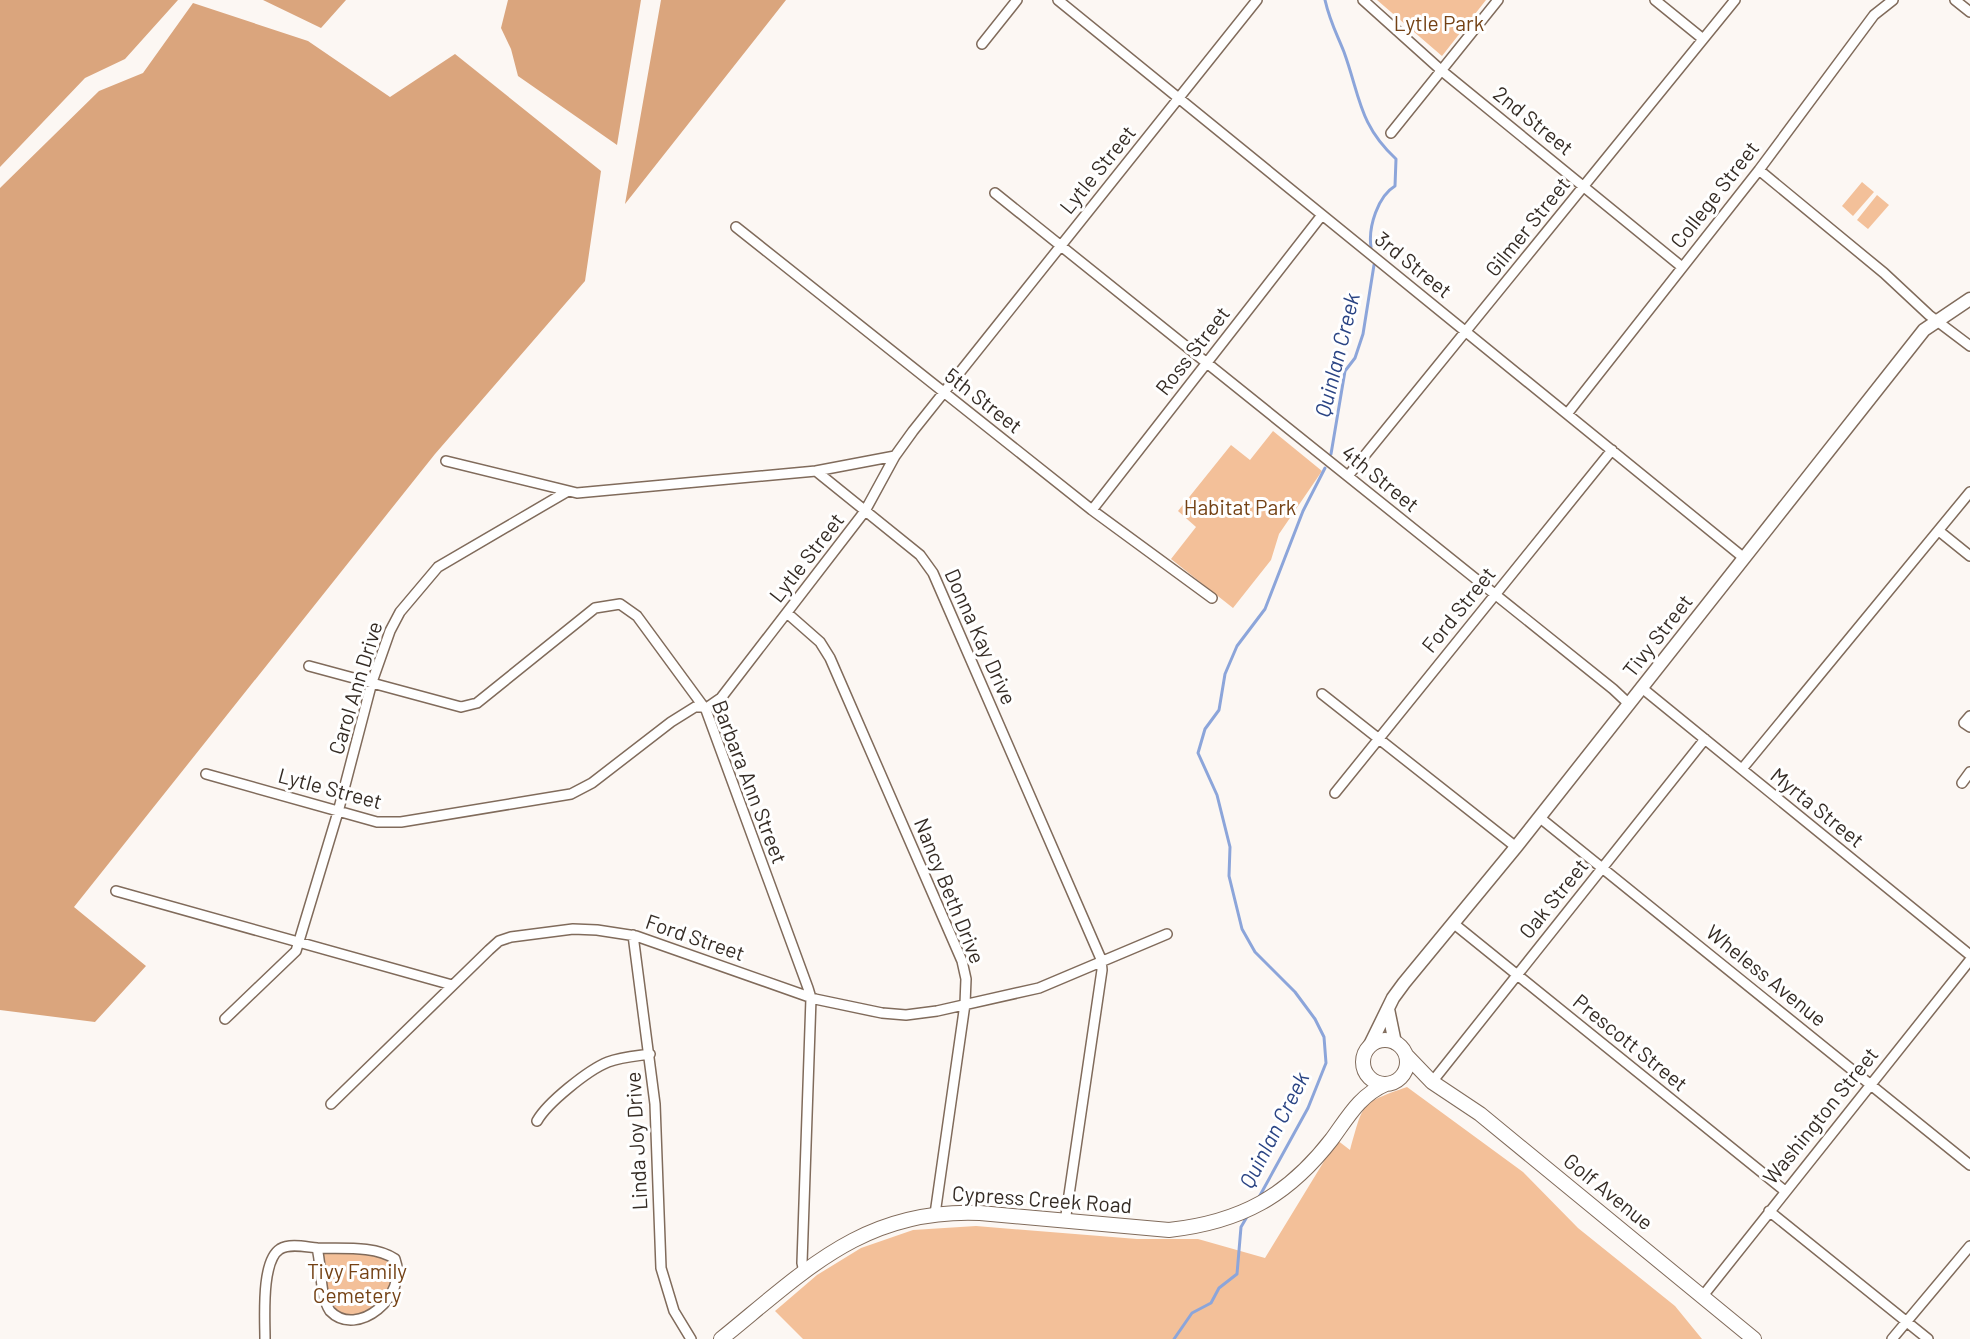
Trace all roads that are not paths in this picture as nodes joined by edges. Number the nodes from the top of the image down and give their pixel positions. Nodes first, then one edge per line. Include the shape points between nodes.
1 (1017, 0) edge
2 (1058, 0) edge
3 (1257, 0) edge
4 (1363, 0) edge
5 (1498, 0) edge
6 (1654, 0) edge
7 (1735, 0) edge
8 (1893, 0) edge
9 (1955, 0) edge
10 (1970, 11) edge
11 (1703, 39) junction
12 (982, 44) dead end
13 (1442, 71) junction
14 (1180, 98) junction
15 (1391, 133) dead end
16 (1759, 170) junction
17 (1585, 186) junction
18 (994, 193) dead end
19 (1322, 215) junction
20 (736, 227) dead end
21 (1061, 246) junction
22 (1682, 267) junction
23 (1970, 299) edge
24 (1938, 320) junction
25 (1466, 332) junction
26 (1970, 346) edge
27 (1207, 363) junction
28 (944, 392) junction
29 (1567, 414) junction
30 (1612, 450) junction
31 (895, 456) junction
32 (446, 461) dead end
33 (816, 471) junction
34 (1348, 476) junction
35 (568, 491) junction
36 (1970, 492) edge
37 (1092, 510) junction
38 (865, 511) junction
39 (1939, 531) junction
40 (1970, 556) edge
41 (1744, 558) junction
42 (1495, 594) junction
43 (1212, 598) dead end
44 (787, 613) junction
45 (309, 666) dead end
46 (372, 682) junction
47 (1642, 688) junction
48 (1322, 694) dead end
49 (1629, 704) junction
50 (704, 707) junction
51 (1970, 716) edge
52 (1970, 727) edge
53 (1378, 739) junction
54 (1705, 739) junction
55 (1742, 769) junction
56 (1970, 772) edge
57 (206, 774) dead end
58 (1962, 783) dead end
59 (1335, 792) dead end
60 (338, 812) junction
61 (1539, 817) junction
62 (1516, 847) junction
63 (1602, 868) junction
64 (116, 891) dead end
65 (1453, 923) junction
66 (1167, 934) dead end
67 (633, 935) junction
68 (298, 943) junction
69 (1970, 957) edge
70 (1101, 962) junction
71 (1516, 975) junction
72 (452, 985) junction
73 (811, 998) junction
74 (965, 1004) junction
75 (1388, 1009) junction
76 (225, 1019) dead end
77 (1395, 1043) junction
78 (1369, 1047) junction
79 (650, 1054) junction
80 (1407, 1056) junction
81 (1364, 1068) junction
82 (1392, 1082) junction
83 (1432, 1082) junction
84 (1871, 1083) junction
85 (331, 1104) dead end
86 (1351, 1110) junction
87 (537, 1121) dead end
88 (1970, 1165) edge
89 (1785, 1191) junction
90 (1769, 1211) junction
91 (935, 1214) junction
92 (1065, 1222) junction
93 (1970, 1246) edge
94 (317, 1248) junction
95 (804, 1272) junction
96 (1702, 1297) junction
97 (1908, 1323) junction
98 (265, 1339) edge
99 (690, 1339) edge
100 (721, 1339) edge
101 (1754, 1339) edge
102 (1892, 1339) edge
103 (1928, 1339) edge

1 - 12 street
2 - 14 street, 3rd Street
3 - 14 street, Lytle Street
4 - 13 street, 2nd Street
5 - 13 street
6 - 11 street
7 - 11 street, Gilmer Street
8 - 16 street, College Street via 1874,15
9 - 10 street
11 - 17 street, Gilmer Street
13 - 15 street
13 - 17 street, 2nd Street
14 - 19 street, 3rd Street
14 - 21 street, Lytle Street
16 - 22 street, College Street
16 - 24 street
17 - 22 street, 2nd Street
17 - 25 street, Gilmer Street
18 - 21 street, 4th Street
19 - 25 street, 3rd Street
19 - 27 street, Ross Street
20 - 28 street, 5th Street
21 - 27 street, 4th Street
21 - 28 street, Lytle Street
22 - 29 street, College Street
23 - 24 street, Tivy Street
24 - 26 street
24 - 41 street, Tivy Street via 1923,330
25 - 29 street, 3rd Street
25 - 34 street, Gilmer Street
27 - 34 street, 4th Street
27 - 37 street, Ross Street
28 - 31 street, Lytle Street
28 - 37 street, 5th Street
29 - 30 street, 3rd Street
30 - 41 street, 3rd Street
30 - 42 street, Ford Street
31 - 33 street
31 - 38 street, Lytle Street
32 - 35 street
33 - 35 street
33 - 38 street, Donna Kay Drive
34 - 42 street, 4th Street
35 - 46 street, Carol Ann Drive via 438,567 400,612
36 - 39 street
37 - 43 street, 5th Street
38 - 44 street, Lytle Street
38 - 70 street, Donna Kay Drive via 920,555 933,573
39 - 40 street
39 - 55 street
41 - 47 street, Tivy Street
42 - 49 street, 4th Street
42 - 53 street, Ford Street
44 - 50 street, Lytle Street via 721,698
44 - 74 street, Nancy Beth Drive via 820,642 830,658 962,961
45 - 46 street, Barbara Ann Street
46 - 50 street, Barbara Ann Street via 461,707 477,703 595,608 620,604 637,616
46 - 60 street, Carol Ann Drive
47 - 49 street, Tivy Street
47 - 54 street, Myrta Street
48 - 53 street
49 - 61 street, Tivy Street
50 - 60 street, Lytle Street via 695,707 671,722 592,783 571,794 401,822 377,822
50 - 73 street, Barbara Ann Street
51 - 52 street via 1964,723
53 - 59 street, Ford Street
53 - 62 street
54 - 55 street, Myrta Street
54 - 63 street, Oak Street
55 - 69 street, Myrta Street
56 - 58 street
57 - 60 street, Lytle Street
60 - 68 street, Carol Ann Drive
61 - 62 street, Tivy Street
61 - 63 street, Wheless Avenue
62 - 65 street, Tivy Street
63 - 71 street, Oak Street
63 - 84 street, Wheless Avenue
64 - 68 street
65 - 71 street, Prescott Street
65 - 75 street, Tivy Street
66 - 70 street, Ford Street
67 - 72 street, Ford Street via 573,929 511,937 499,941
67 - 73 street, Ford Street
67 - 79 street, Linda Joy Drive
68 - 72 street
68 - 76 street, Carol Ann Drive via 286,962
69 - 84 street, Washington Street
70 - 74 street, Ford Street via 1039,988
70 - 92 street, Donna Kay Drive
71 - 83 street, Oak Street
71 - 89 street, Prescott Street
72 - 85 street, Ford Street
73 - 74 street, Ford Street via 894,1015 928,1013
73 - 95 street, Barbara Ann Street
74 - 91 street, Nancy Beth Drive
75 - 77 street
75 - 78 street, Tivy Street
77 - 78 main road via 1382,1040
77 - 80 main road
78 - 81 main road
79 - 87 street via 599,1066 547,1107
79 - 99 street, Linda Joy Drive via 661,1268 674,1311
80 - 82 main road via 1406,1070
80 - 83 main road, Golf Avenue
81 - 82 main road via 1373,1081
81 - 86 main road, Cypress Creek Road
82 - 83 main road, Golf Avenue
82 - 86 main road, Cypress Creek Road via 1374,1089
83 - 96 main road, Golf Avenue via 1480,1114
84 - 88 street, Wheless Avenue
84 - 89 street, Washington Street
86 - 92 main road, Cypress Creek Road via 1319,1155 1285,1188 1242,1213 1197,1227 1169,1230
89 - 90 street, Washington Street
90 - 96 street, Washington Street
90 - 97 street
91 - 92 main road, Cypress Creek Road via 980,1213
91 - 95 main road, Cypress Creek Road via 873,1230
93 - 97 street
94 - 94 street via 325,1298 334,1317 342,1324 358,1327 375,1320 396,1286 395,1259 373,1251
94 - 98 street via 285,1247 271,1261 266,1284
95 - 100 main road, Cypress Creek Road
96 - 101 main road, Golf Avenue
97 - 102 street
97 - 103 street

